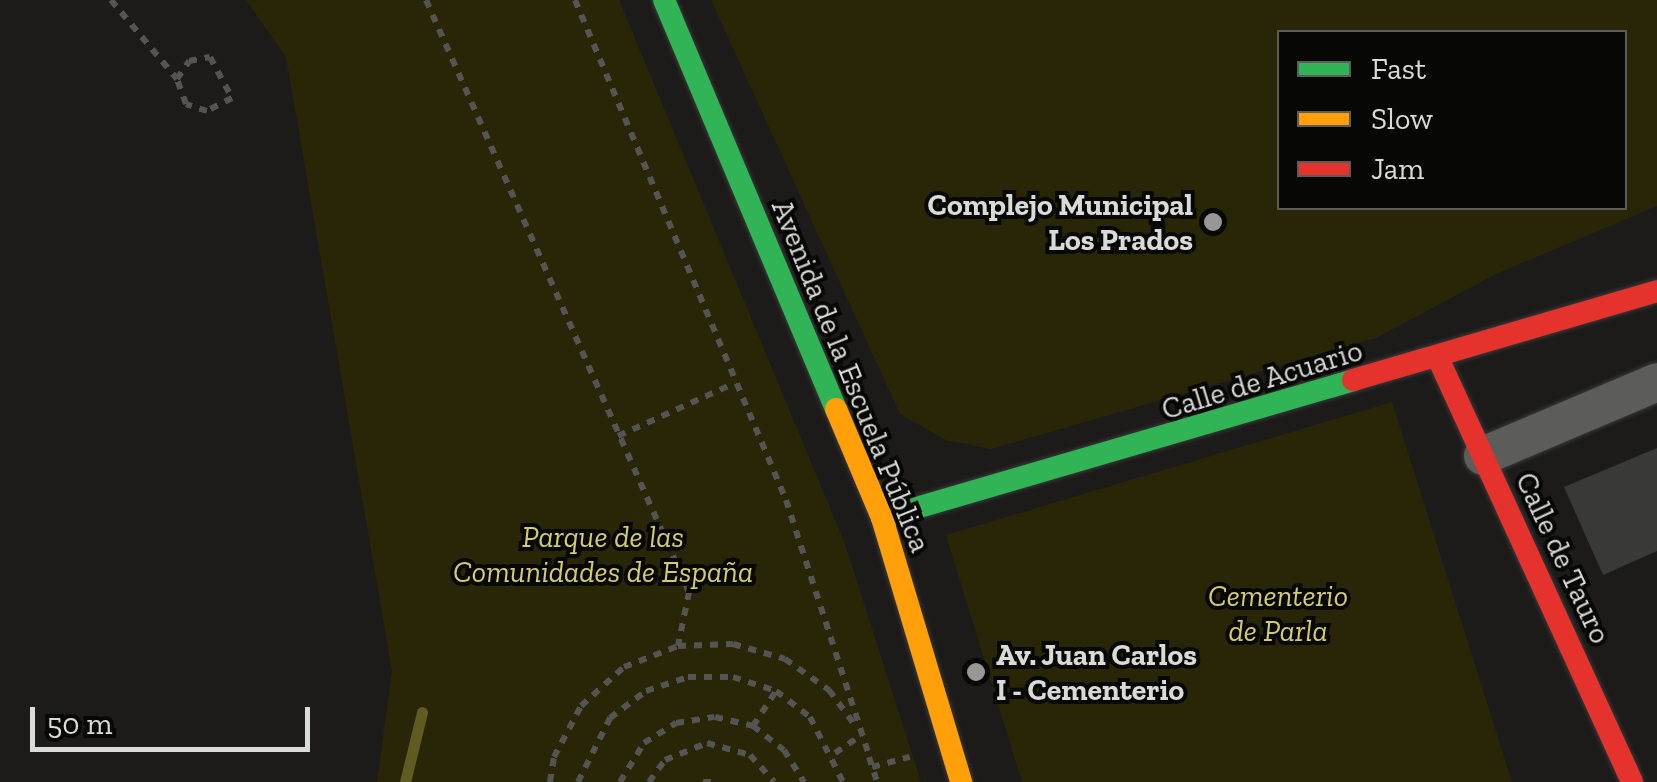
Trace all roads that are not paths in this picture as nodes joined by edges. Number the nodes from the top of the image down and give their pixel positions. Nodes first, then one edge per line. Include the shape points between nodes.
1 (664, 0) edge
2 (1657, 291) edge
3 (1438, 358) junction
4 (1657, 382) edge
5 (1483, 456) junction
6 (882, 518) junction
7 (1639, 771) edge
8 (961, 782) edge

1 - 6 street, Avenida de la Escuela Pública
2 - 3 street, Calle de Acuario
3 - 5 street, Calle de Tauro
3 - 6 street, Calle de Acuario
4 - 5 street
5 - 7 street, Calle de Tauro
6 - 8 street, Avenida de la Escuela Pública

